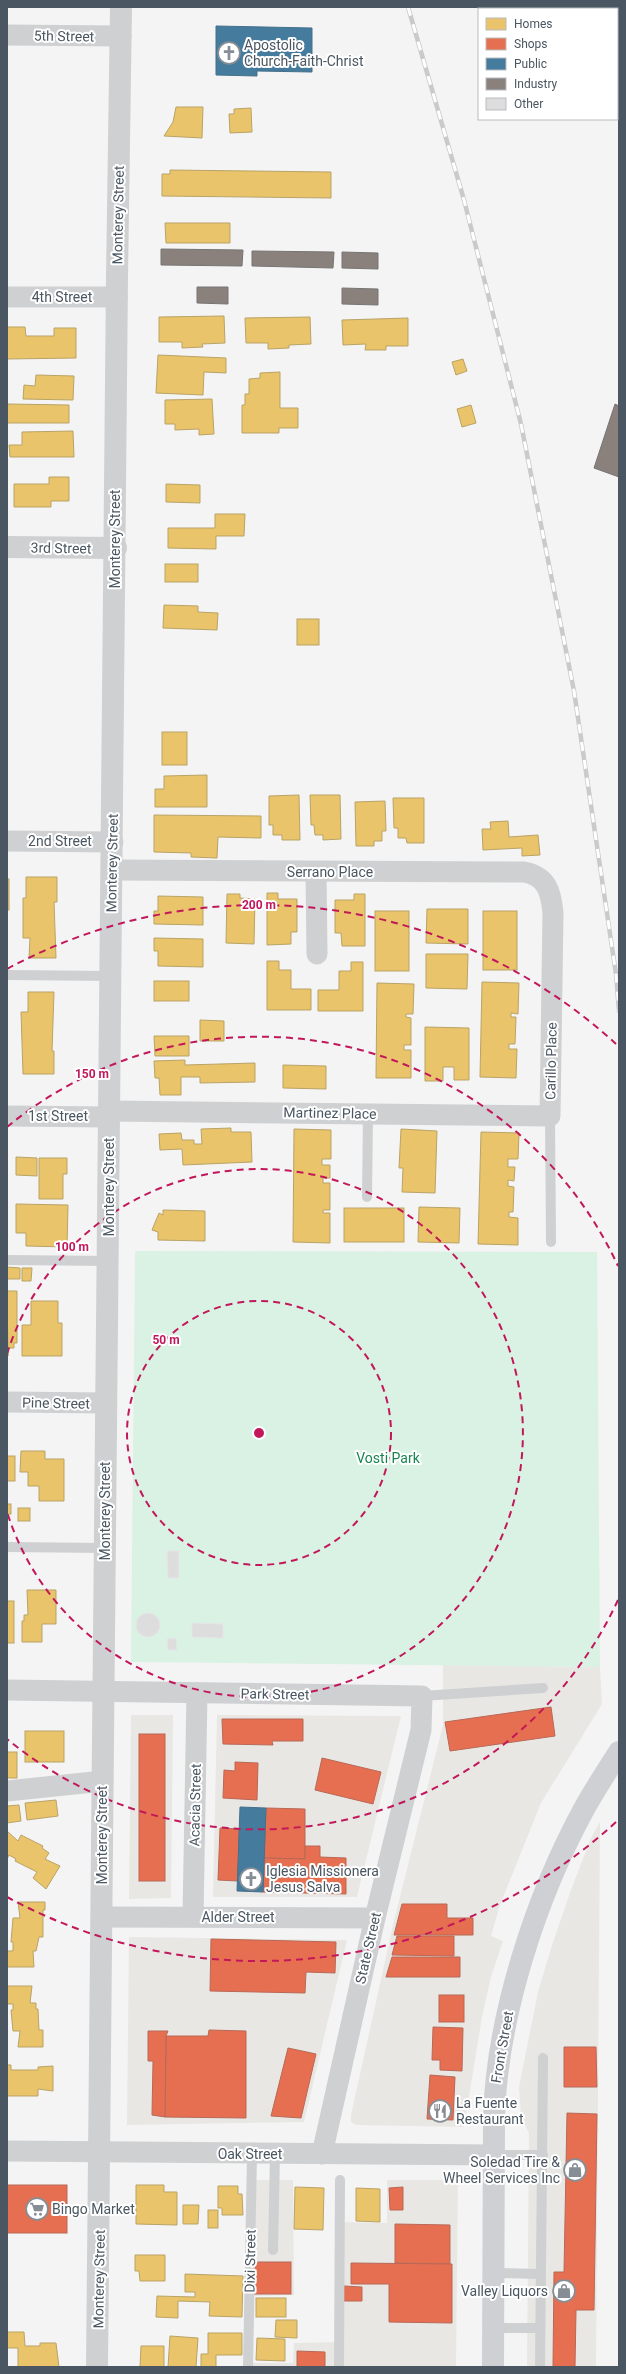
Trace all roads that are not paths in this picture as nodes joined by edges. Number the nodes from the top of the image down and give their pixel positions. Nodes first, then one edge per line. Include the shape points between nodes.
1 (121, 7) edge
2 (7, 35) edge
3 (121, 36) junction
4 (7, 296) edge
5 (117, 297) junction
6 (7, 548) edge
7 (116, 548) junction
8 (7, 841) edge
9 (113, 842) junction
10 (112, 870) junction
11 (316, 872) junction
12 (545, 882) joint
13 (317, 954) dead end
14 (7, 975) edge
15 (111, 976) junction
16 (110, 1114) junction
17 (368, 1114) junction
18 (7, 1116) edge
19 (550, 1116) junction
20 (367, 1197) dead end
21 (551, 1242) dead end
22 (7, 1260) edge
23 (109, 1261) junction
24 (7, 1402) edge
25 (106, 1403) junction
26 (7, 1547) edge
27 (105, 1548) junction
28 (544, 1688) dead end
29 (7, 1690) edge
30 (103, 1693) junction
31 (197, 1693) junction
32 (422, 1696) junction
33 (619, 1752) edge
34 (103, 1781) junction
35 (7, 1791) edge
36 (102, 1917) junction
37 (193, 1917) junction
38 (375, 1918) junction
39 (544, 2058) dead end
40 (7, 2151) edge
41 (100, 2153) junction
42 (252, 2154) junction
43 (275, 2154) junction
44 (322, 2154) junction
45 (493, 2155) junction
46 (543, 2155) junction
47 (340, 2180) dead end
48 (272, 2250) dead end
49 (493, 2273) junction
50 (541, 2274) junction
51 (493, 2328) junction
52 (540, 2328) junction
53 (97, 2367) edge
54 (248, 2367) edge
55 (339, 2367) edge
56 (493, 2367) edge
57 (540, 2367) edge

1 - 3 street, Monterey Street
2 - 3 street, 5th Street
3 - 5 street, Monterey Street
4 - 5 street, 4th Street
5 - 7 street, Monterey Street
6 - 7 street, 3rd Street
7 - 9 street, Monterey Street
8 - 9 street, 2nd Street
9 - 10 street, Monterey Street
10 - 11 street, Serrano Place
10 - 15 street, Monterey Street
11 - 12 street, Serrano Place via 524,872 533,874
11 - 13 street
12 - 19 street, Carillo Place via 552,898 553,912
14 - 15 lane
15 - 16 street, Monterey Street
16 - 17 street, Martinez Place
16 - 18 street, 1st Street
16 - 23 street, Monterey Street
17 - 19 street, Martinez Place
17 - 20 lane
19 - 21 lane, Carillo Place
22 - 23 lane
23 - 25 street, Monterey Street
24 - 25 street, Pine Street
25 - 27 street, Monterey Street
26 - 27 lane
27 - 30 street, Monterey Street
28 - 32 lane, Park Street
29 - 30 street, Park Street
30 - 31 street, Park Street
30 - 34 street, Monterey Street
31 - 32 street, Park Street
31 - 37 street, Acacia Street
32 - 38 street, State Street via 421,1730
33 - 45 main road, Front Street via 584,1809 552,1877 518,1974 501,2039 495,2088
34 - 35 street
34 - 36 street, Monterey Street
36 - 37 street, Alder Street
36 - 41 street, Monterey Street
37 - 38 street, Alder Street
38 - 44 street, State Street
39 - 46 lane
40 - 41 street, Oak Street
41 - 42 street, Oak Street
41 - 53 street, Monterey Street
42 - 43 street, Oak Street
42 - 54 lane, Dixi Street
43 - 44 street, Oak Street
43 - 48 lane
44 - 45 street, Oak Street
45 - 46 lane
45 - 49 main road, Front Street
46 - 50 lane
47 - 55 lane
49 - 50 lane
49 - 51 main road, Front Street
50 - 52 lane
51 - 52 lane
51 - 56 main road, Front Street
52 - 57 lane

